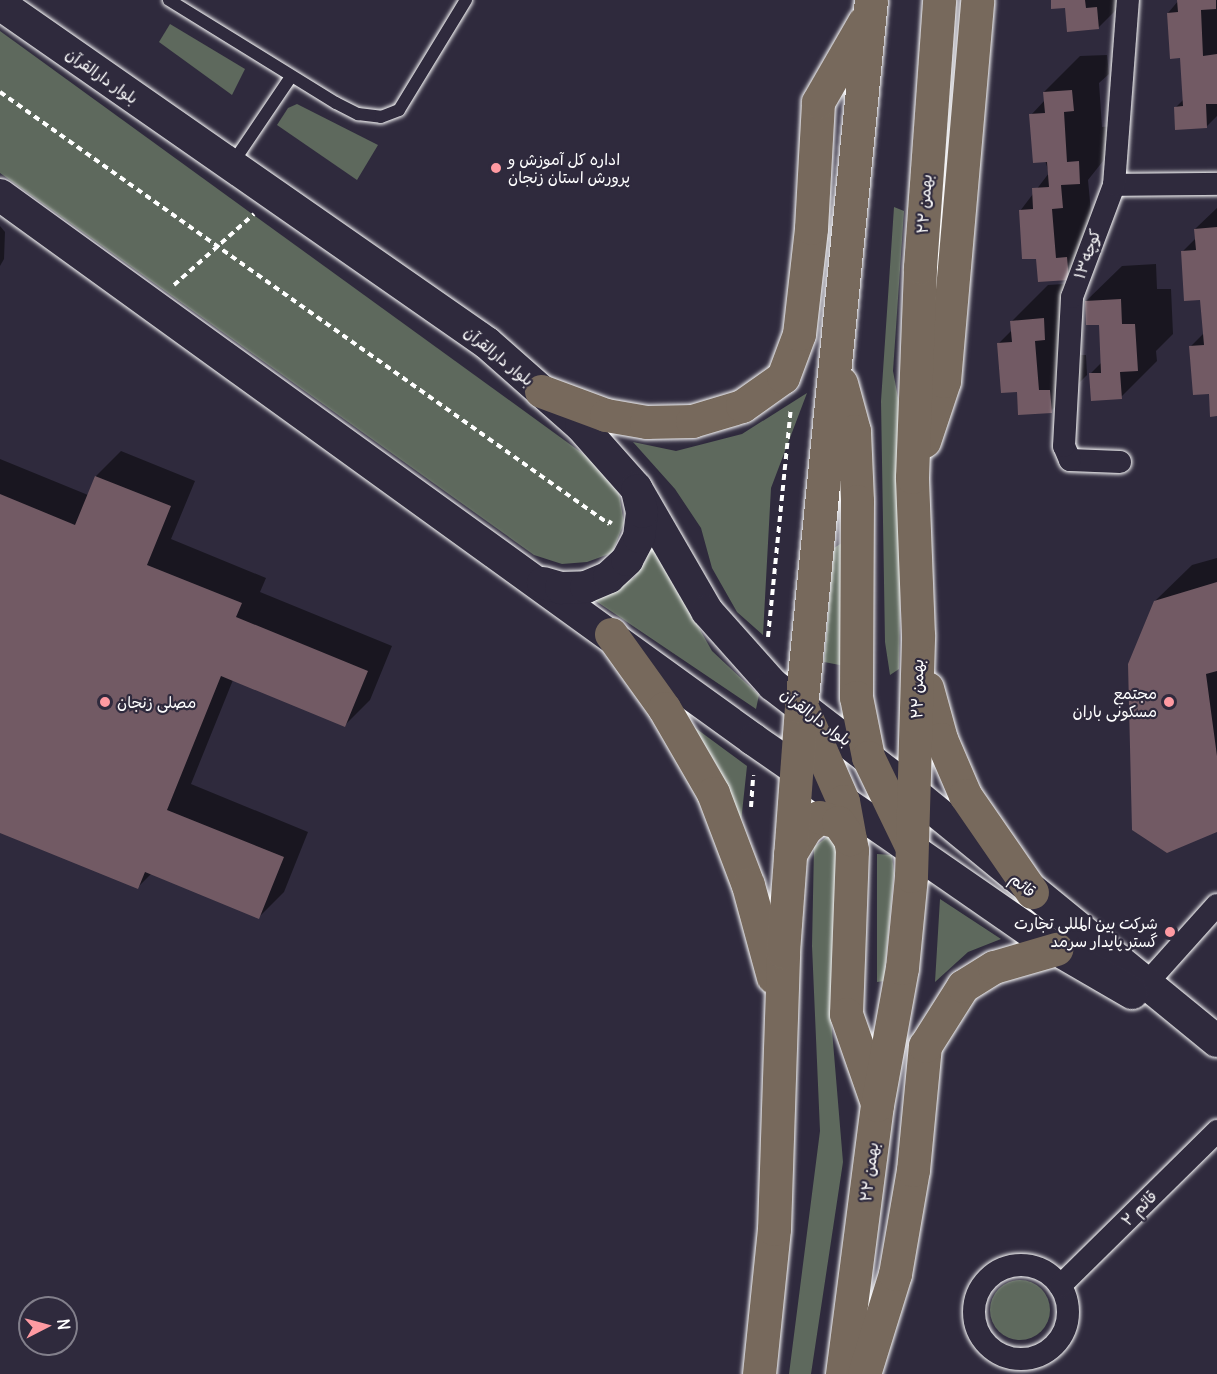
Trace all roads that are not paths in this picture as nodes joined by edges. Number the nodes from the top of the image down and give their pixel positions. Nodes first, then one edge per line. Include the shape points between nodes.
1 (169, 0) edge
2 (466, 0) edge
3 (939, 0) edge
4 (977, 0) edge
5 (1128, 0) edge
6 (0, 4) edge
7 (870, 6) edge
8 (290, 78) junction
9 (231, 165) junction
10 (1217, 184) edge
11 (1114, 185) junction
12 (0, 195) edge
13 (835, 358) junction
14 (541, 391) junction
15 (1120, 462) dead end
16 (912, 477) junction
17 (636, 488) junction
18 (536, 581) junction
19 (611, 634) junction
20 (918, 652) junction
21 (801, 707) junction
22 (868, 757) junction
23 (796, 769) junction
24 (915, 794) junction
25 (843, 801) junction
26 (850, 838) junction
27 (912, 848) junction
28 (790, 854) junction
29 (1032, 892) junction
30 (1217, 905) edge
31 (1056, 949) junction
32 (1146, 984) junction
33 (781, 1007) junction
34 (1217, 1041) edge
35 (877, 1105) junction
36 (1217, 1131) edge
37 (1060, 1286) junction
38 (759, 1374) edge
39 (842, 1374) edge
40 (864, 1374) edge

1 - 8 lane
2 - 8 lane via 399,110 381,117 358,114
3 - 16 highway, ۲۲ بهمن via 920,267
4 - 16 highway via 944,381
5 - 11 street, کوچه۱۳
6 - 9 main road, بلوار دارالقرآن
7 - 13 highway
7 - 14 highway via 818,102 811,228 799,334 783,377 742,406 692,422 646,422 606,415
8 - 9 lane
9 - 14 main road, بلوار دارالقرآن via 487,343
10 - 11 street
11 - 15 street, کوچه۱۳ via 1072,297 1064,446 1070,460
12 - 18 main road
13 - 21 highway
13 - 22 highway via 854,431 856,697
14 - 17 main road, بلوار دارالقرآن via 581,426
16 - 20 highway, ۲۲ بهمن
17 - 18 main road via 642,512 639,537 627,560 609,577 586,587 561,588
17 - 21 main road, بلوار دارالقرآن via 707,612 764,675
18 - 19 main road
19 - 23 main road
19 - 33 highway via 664,708 713,793 748,885
20 - 24 highway, ۲۲ بهمن
20 - 29 highway via 941,739 965,795
21 - 22 main road, بلوار دارالقرآن
21 - 23 highway
21 - 25 highway
22 - 24 main road, بلوار دارالقرآن
22 - 27 highway
23 - 25 main road
23 - 28 highway
24 - 27 highway, ۲۲ بهمن
24 - 29 main road, قائم
25 - 26 highway
25 - 27 main road
26 - 28 highway via 838,822 819,817 805,829
26 - 35 highway via 846,1014
27 - 31 main road, قائم
27 - 35 highway, ۲۲ بهمن via 902,968
28 - 33 highway
29 - 32 main road, قائم
30 - 32 street
31 - 34 main road, قائم
31 - 40 highway via 994,967 963,986 925,1046 913,1170 895,1274
32 - 34 main road, قائم
33 - 38 highway via 774,1229
35 - 39 highway, ۲۲ بهمن
36 - 37 street, قائم ۲
37 - 37 street via 1045,1271 1025,1264 1004,1267 987,1279 976,1297 974,1318 981,1338 997,1353 1017,1359 1037,1357 1055,1345 1066,1327 1068,1306

